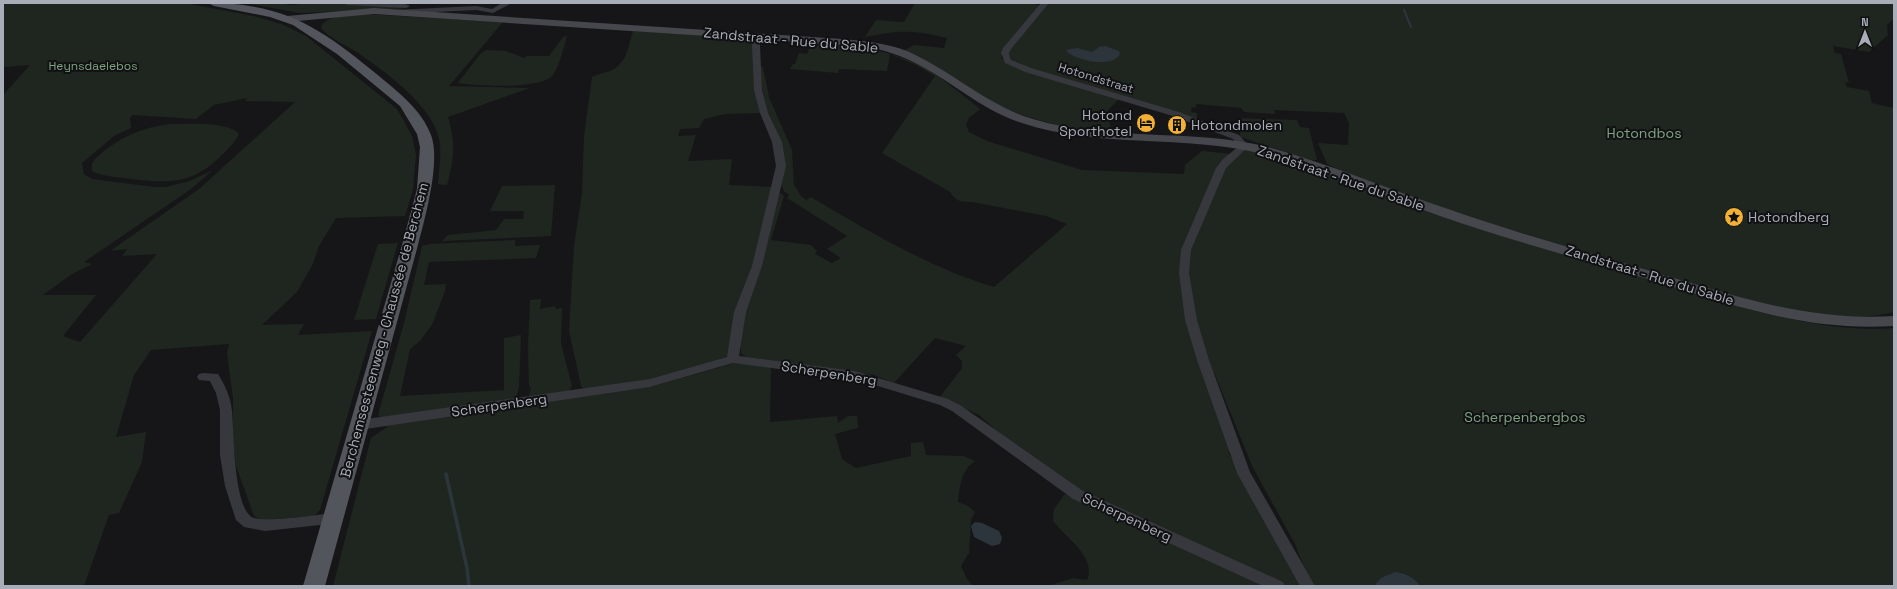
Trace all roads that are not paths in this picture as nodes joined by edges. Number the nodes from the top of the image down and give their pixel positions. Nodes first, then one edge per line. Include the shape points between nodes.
1 (214, 3) edge
2 (347, 3) edge
3 (508, 3) edge
4 (1045, 3) edge
5 (420, 9) junction
6 (386, 12) junction
7 (496, 15) junction
8 (287, 19) junction
9 (303, 26) junction
10 (759, 37) junction
11 (1243, 148) junction
12 (1894, 321) edge
13 (733, 359) junction
14 (203, 378) dead end
15 (359, 425) junction
16 (332, 519) junction
17 (314, 586) edge
18 (1278, 586) edge
19 (1308, 586) edge

1 - 8 main road, Berchemsesteenweg - Chaussée de Berchem
2 - 5 street via 398,4
3 - 7 street
4 - 11 street, Hotondstraat via 1007,48 1005,53 1008,61 1028,70 1176,114 1236,137
5 - 6 street
5 - 7 street via 476,8
6 - 7 main road, Zandstraat - Rue du Sable
6 - 8 main road, Zandstraat - Rue du Sable via 348,12
6 - 9 main road, Zandstraat - Rue du Sable via 346,14
7 - 10 main road, Zandstraat - Rue du Sable
8 - 9 main road, Berchemsesteenweg - Chaussée de Berchem
9 - 15 main road, Berchemsesteenweg - Chaussée de Berchem via 340,51 405,104 424,134 427,147 424,189
10 - 11 main road, Zandstraat - Rue du Sable via 863,44 900,52 934,69 991,107 1047,127 1079,132 1199,140
10 - 13 street via 756,45 758,90 762,109 776,142 780,166 757,266 740,312
11 - 12 main road, Zandstraat - Rue du Sable via 1282,155 1450,215 1744,304 1837,322
11 - 19 street via 1237,155 1225,161 1221,168 1190,237 1185,255 1184,274 1196,339 1244,473
13 - 15 street, Scherpenberg via 650,384
13 - 18 street, Scherpenberg via 855,374 944,402 1078,494
14 - 16 street via 214,377 222,394 226,410 227,455 232,486 242,516 249,524
15 - 16 main road, Berchemsesteenweg - Chaussée de Berchem
16 - 17 main road, Berchemsesteenweg - Chaussée de Berchem

